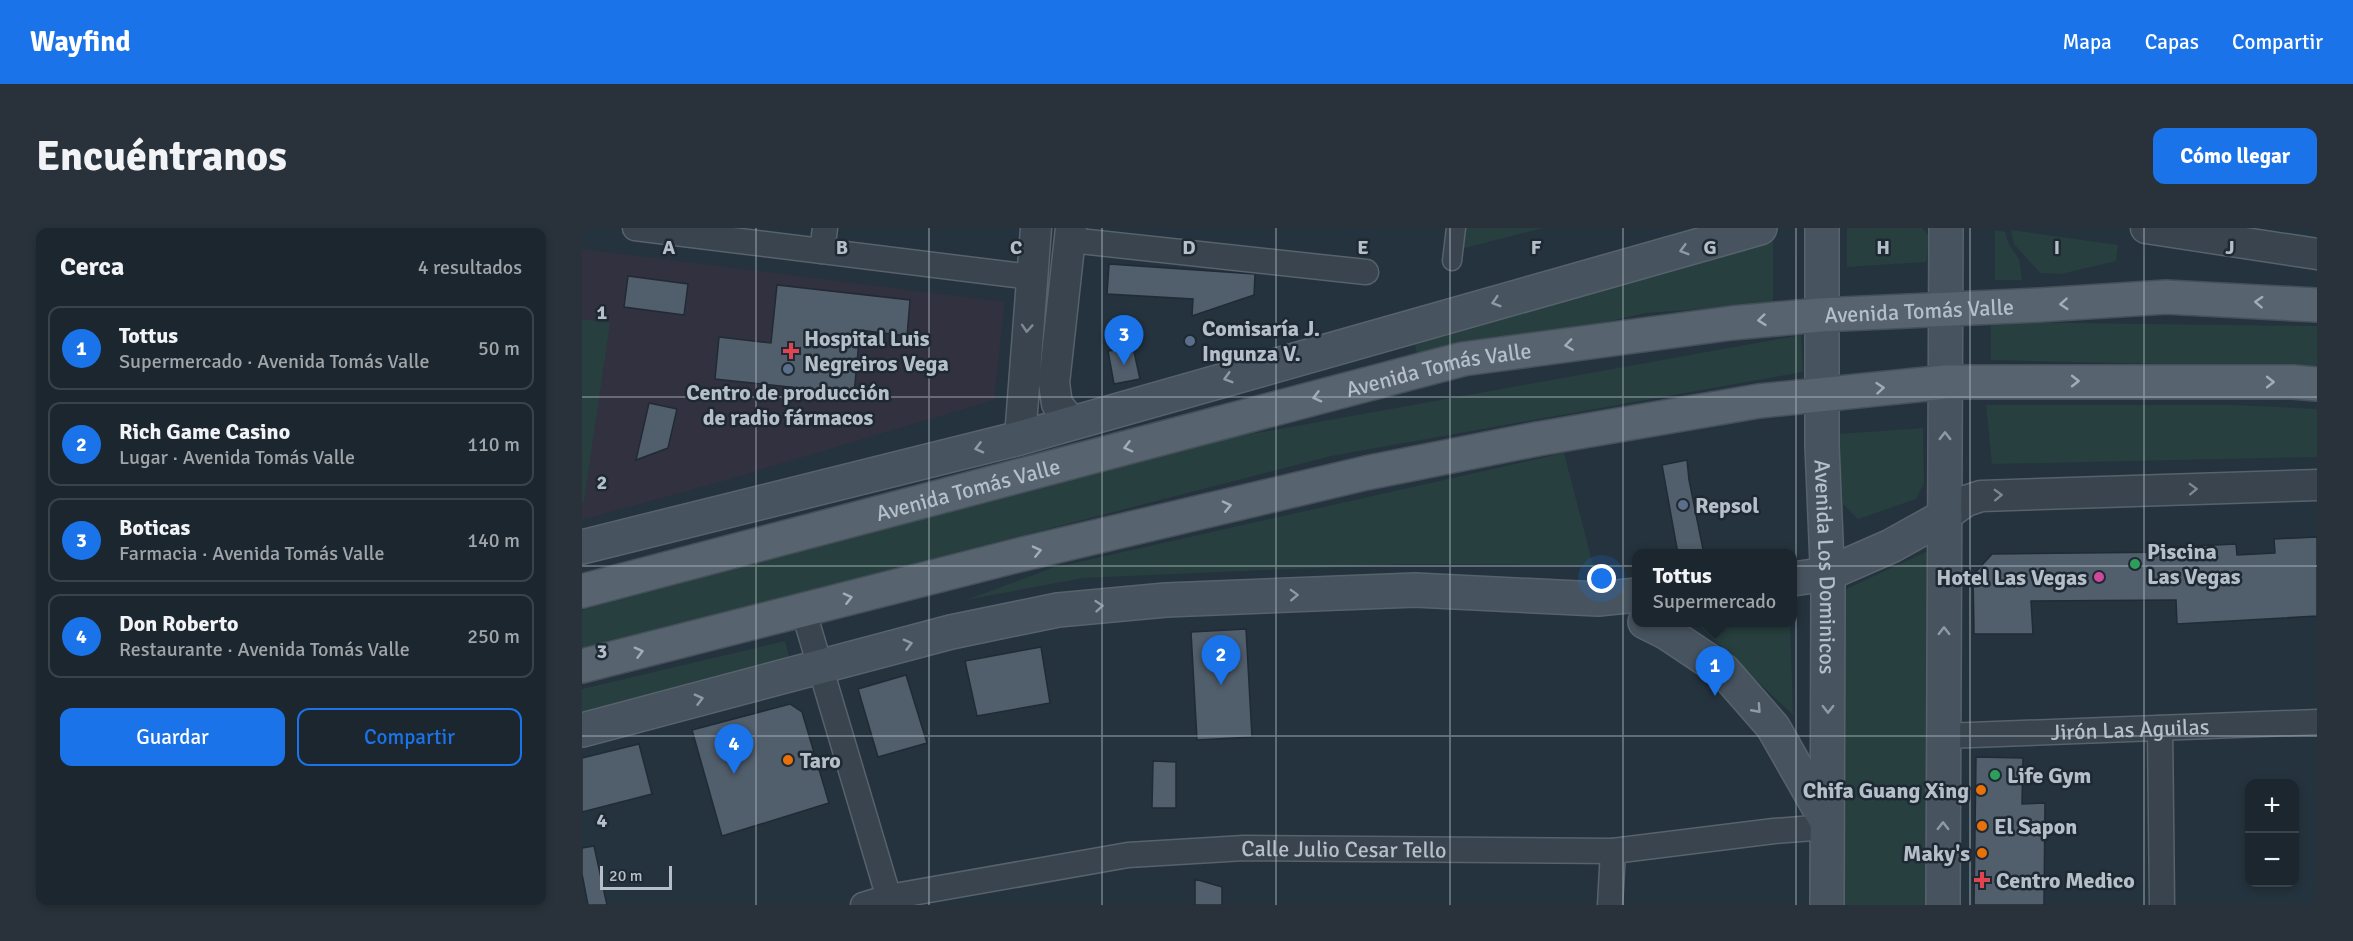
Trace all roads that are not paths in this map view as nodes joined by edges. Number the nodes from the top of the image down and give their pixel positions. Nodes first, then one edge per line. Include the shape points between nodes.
1 (634, 228) edge
2 (1036, 228) edge
3 (1456, 228) edge
4 (1760, 228) edge
5 (1822, 228) edge
6 (1946, 228) edge
7 (2146, 228) edge
8 (1071, 234) edge
9 (824, 240) edge
10 (2317, 254) edge
11 (1452, 261) dead end
12 (1366, 272) dead end
13 (1031, 277) junction
14 (2317, 305) edge
15 (1946, 309) junction
16 (1820, 315) junction
17 (1946, 382) junction
18 (2317, 384) edge
19 (1822, 393) junction
20 (1072, 423) junction
21 (1020, 438) junction
22 (2317, 485) edge
23 (1945, 516) junction
24 (582, 547) edge
25 (1827, 574) junction
26 (1797, 578) edge
27 (582, 591) edge
28 (1632, 596) edge
29 (1598, 599) junction
30 (803, 609) junction
31 (1632, 616) edge
32 (1655, 627) edge
33 (582, 666) edge
34 (822, 667) junction
35 (2317, 722) edge
36 (2160, 728) junction
37 (582, 730) edge
38 (1944, 736) junction
39 (1827, 825) junction
40 (1613, 851) junction
41 (890, 901) edge
42 (863, 905) edge
43 (1610, 905) edge
44 (1827, 905) edge
45 (1943, 905) edge
46 (2162, 905) edge

1 - 9 street
2 - 13 street
3 - 11 street
4 -> 20 main road, Avenida Tomás Valle
5 - 16 main road, Avenida Los Dominicos
6 - 15 main road
7 - 10 street
8 - 12 street
8 - 20 street via 1054,383 1057,404
9 - 13 street
13 -> 21 street
14 -> 15 main road, Avenida Tomás Valle via 2166,297
15 - 16 main road, Avenida Tomás Valle
15 - 17 main road
16 - 19 main road, Avenida Los Dominicos
16 -> 27 main road, Avenida Tomás Valle via 1463,358
17 -> 18 main road
19 -> 17 main road
23 -> 17 main road
19 - 25 main road, Avenida Los Dominicos
30 -> 19 main road via 1366,472 1537,439
20 - 21 main road, Avenida Tomás Valle
21 -> 24 main road, Avenida Tomás Valle
23 -> 22 street via 1981,496
23 - 25 main road via 1891,546
38 -> 23 main road
25 - 26 main road
25 -> 39 main road, Avenida Los Dominicos
28 - 29 main road
29 - 31 main road
34 -> 29 main road via 951,632 1058,610 1156,601 1415,590
33 -> 30 main road
30 - 34 street
32 -> 39 main road via 1724,671 1773,726
37 -> 34 main road
34 - 41 street
35 - 36 street, Jirón Las Aguilas
36 - 38 street, Jirón Las Aguilas
36 - 46 street
45 -> 38 main road
39 - 40 street, Calle Julio Cesar Tello
39 - 44 main road, Avenida Los Dominicos
40 - 41 street, Calle Julio Cesar Tello via 1179,851 1078,862
40 - 43 street
41 - 42 street, Calle Julio Cesar Tello

